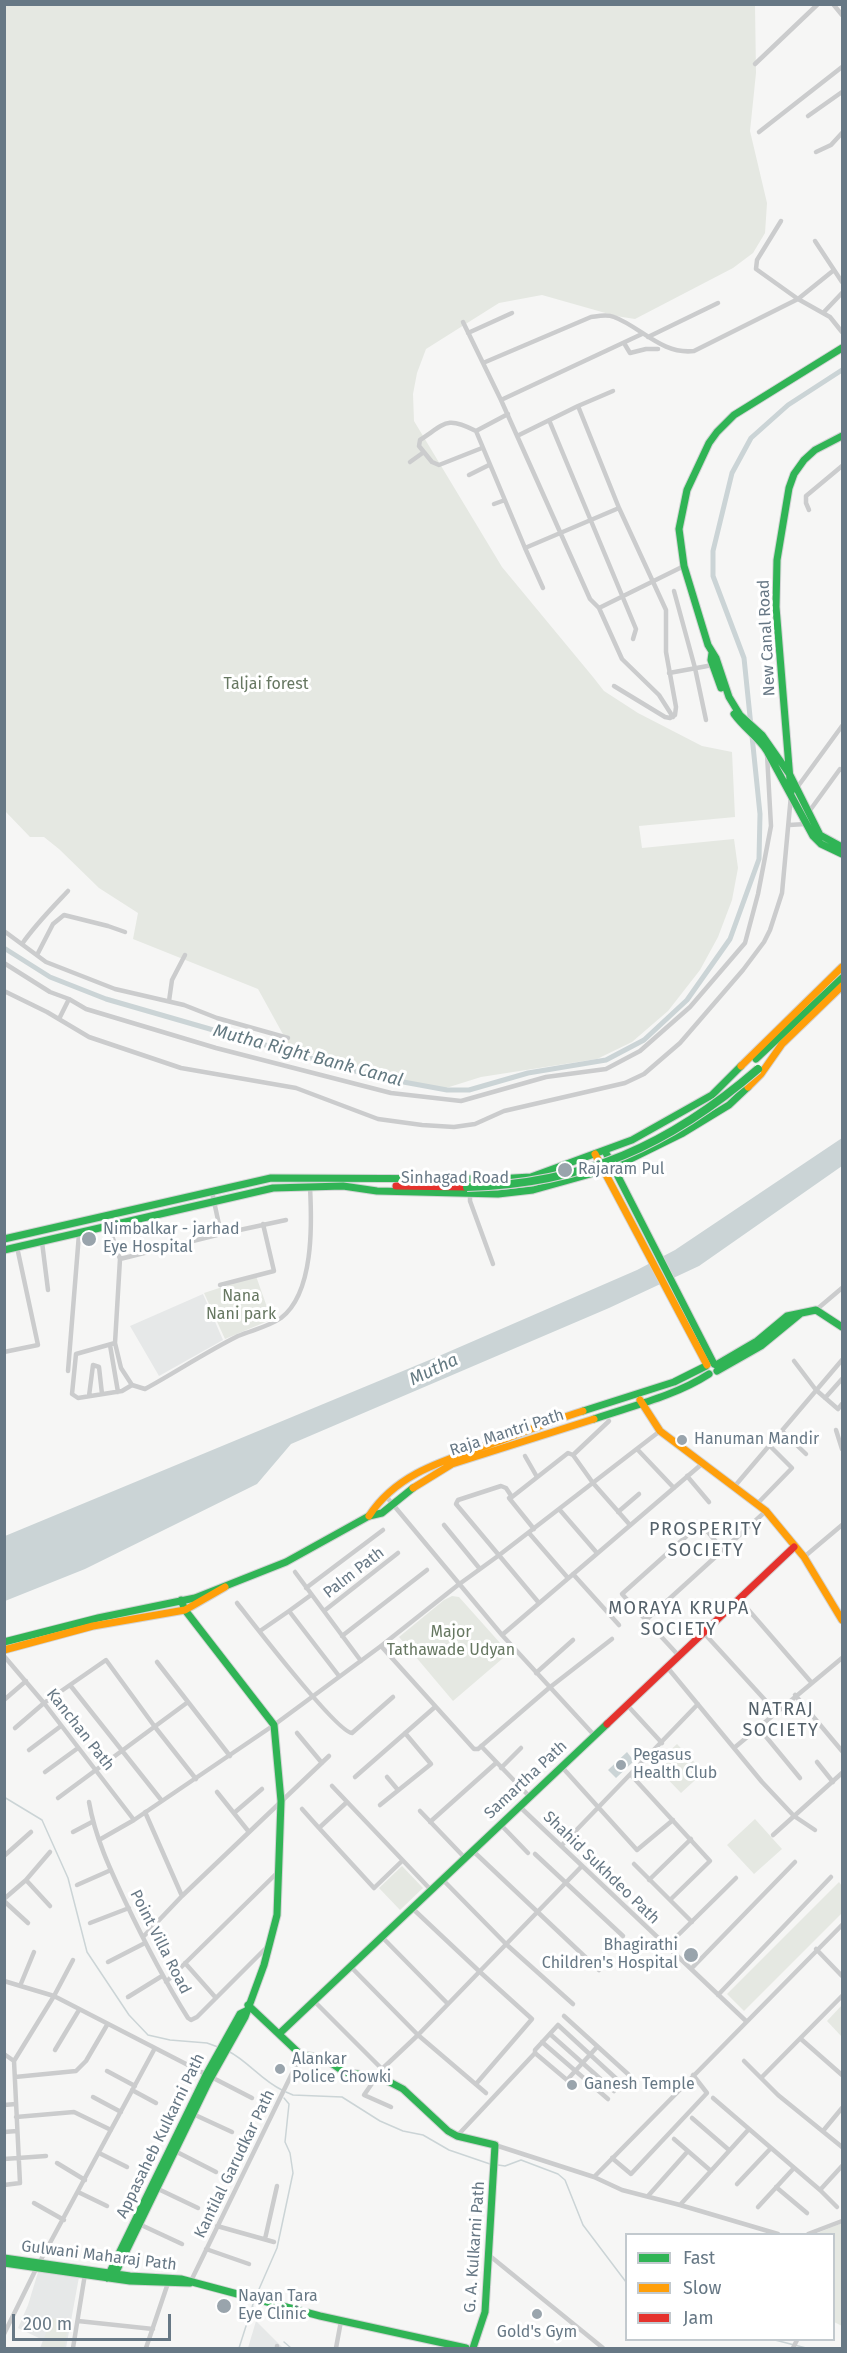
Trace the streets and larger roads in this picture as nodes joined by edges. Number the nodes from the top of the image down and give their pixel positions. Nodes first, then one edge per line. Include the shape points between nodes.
1 (818, 4) edge
2 (833, 4) edge
3 (843, 15) edge
4 (755, 64) dead end
5 (843, 67) edge
6 (843, 92) edge
7 (808, 116) dead end
8 (759, 132) dead end
9 (843, 133) edge
10 (816, 152) dead end
11 (781, 221) dead end
12 (815, 241) dead end
13 (834, 270) junction
14 (843, 282) edge
15 (843, 293) edge
16 (798, 299) junction
17 (718, 303) dead end
18 (513, 313) dead end
19 (823, 313) junction
20 (463, 322) dead end
21 (843, 332) edge
22 (468, 333) junction
23 (642, 334) junction
24 (648, 337) junction
25 (624, 343) junction
26 (843, 348) edge
27 (658, 349) dead end
28 (483, 363) junction
29 (613, 391) dead end
30 (501, 400) junction
31 (579, 406) junction
32 (508, 414) junction
33 (549, 420) junction
34 (476, 430) junction
35 (517, 436) junction
36 (843, 436) edge
37 (482, 448) junction
38 (424, 452) junction
39 (410, 462) dead end
40 (489, 465) junction
41 (843, 466) edge
42 (469, 475) dead end
43 (505, 500) junction
44 (494, 504) dead end
45 (619, 508) junction
46 (809, 510) dead end
47 (590, 519) junction
48 (560, 533) junction
49 (525, 549) junction
50 (684, 566) junction
51 (654, 582) junction
52 (543, 588) dead end
53 (674, 591) dead end
54 (622, 597) junction
55 (599, 608) junction
56 (666, 610) junction
57 (680, 613) junction
58 (633, 639) dead end
59 (712, 653) junction
60 (713, 665) junction
61 (695, 668) junction
62 (669, 673) junction
63 (615, 686) dead end
64 (673, 717) junction
65 (706, 720) dead end
66 (743, 723) junction
67 (843, 726) edge
68 (761, 737) junction
69 (767, 751) junction
70 (843, 770) edge
71 (790, 775) junction
72 (795, 790) junction
73 (808, 813) junction
74 (806, 824) junction
75 (789, 825) junction
76 (843, 847) edge
77 (843, 854) edge
78 (68, 891) dead end
79 (52, 908) junction
80 (64, 915) junction
81 (4, 931) edge
82 (125, 932) dead end
83 (22, 944) junction
84 (38, 955) junction
85 (185, 955) dead end
86 (4, 963) edge
87 (843, 967) edge
88 (843, 978) edge
89 (843, 986) edge
90 (4, 991) edge
91 (69, 999) junction
92 (169, 1001) junction
93 (59, 1019) junction
94 (288, 1038) dead end
95 (782, 1044) junction
96 (745, 1064) junction
97 (605, 1151) junction
98 (595, 1155) junction
99 (612, 1168) junction
100 (603, 1170) junction
101 (310, 1187) junction
102 (468, 1191) junction
103 (212, 1192) junction
104 (214, 1202) junction
105 (630, 1209) junction
106 (286, 1220) dead end
107 (263, 1224) junction
108 (109, 1227) junction
109 (221, 1233) junction
110 (79, 1234) junction
111 (4, 1239) edge
112 (42, 1242) junction
113 (17, 1247) junction
114 (4, 1250) edge
115 (120, 1259) junction
116 (494, 1264) dead end
117 (220, 1286) dead end
118 (843, 1288) edge
119 (48, 1290) dead end
120 (816, 1310) junction
121 (843, 1327) edge
122 (112, 1344) junction
123 (4, 1352) edge
124 (843, 1360) edge
125 (794, 1361) dead end
126 (712, 1367) junction
127 (68, 1371) dead end
128 (843, 1379) edge
129 (132, 1385) junction
130 (816, 1390) junction
131 (118, 1392) junction
132 (102, 1394) junction
133 (638, 1394) junction
134 (89, 1396) junction
135 (825, 1398) junction
136 (642, 1403) junction
137 (843, 1404) edge
138 (609, 1421) dead end
139 (836, 1430) dead end
140 (660, 1431) junction
141 (782, 1431) junction
142 (841, 1438) edge
143 (769, 1445) junction
144 (637, 1449) junction
145 (843, 1449) edge
146 (806, 1454) dead end
147 (573, 1455) junction
148 (525, 1456) dead end
149 (703, 1462) junction
150 (687, 1476) junction
151 (537, 1477) junction
152 (593, 1483) junction
153 (734, 1486) junction
154 (674, 1488) junction
155 (639, 1494) dead end
156 (385, 1495) junction
157 (512, 1497) junction
158 (710, 1502) dead end
159 (392, 1504) junction
160 (757, 1504) junction
161 (559, 1509) junction
162 (766, 1511) junction
163 (618, 1512) junction
164 (369, 1515) junction
165 (444, 1525) dead end
166 (843, 1525) edge
167 (630, 1526) junction
168 (535, 1528) junction
169 (383, 1530) dead end
170 (529, 1533) junction
171 (794, 1547) junction
172 (723, 1550) junction
173 (398, 1553) dead end
174 (597, 1553) junction
175 (498, 1556) junction
176 (804, 1557) junction
177 (480, 1569) junction
178 (427, 1570) dead end
179 (295, 1572) dead end
180 (573, 1574) junction
181 (568, 1578) junction
182 (458, 1585) junction
183 (227, 1586) junction
184 (306, 1588) junction
185 (311, 1595) junction
186 (739, 1599) junction
187 (181, 1600) junction
188 (237, 1603) dead end
189 (539, 1603) junction
190 (185, 1610) junction
191 (289, 1611) junction
192 (324, 1611) junction
193 (841, 1614) edge
194 (646, 1620) junction
195 (619, 1625) dead end
196 (260, 1631) junction
197 (703, 1632) junction
198 (502, 1635) junction
199 (342, 1636) junction
200 (612, 1639) dead end
201 (573, 1640) dead end
202 (4, 1642) edge
203 (381, 1646) junction
204 (4, 1650) edge
205 (4, 1656) edge
206 (679, 1656) junction
207 (843, 1658) edge
208 (361, 1661) junction
209 (157, 1662) dead end
210 (667, 1667) junction
211 (536, 1673) junction
212 (339, 1676) junction
213 (26, 1681) junction
214 (811, 1682) junction
215 (70, 1685) junction
216 (549, 1688) junction
217 (795, 1695) junction
218 (312, 1696) junction
219 (393, 1697) dead end
220 (4, 1700) edge
221 (188, 1702) junction
222 (44, 1703) junction
223 (698, 1704) junction
224 (627, 1705) junction
225 (435, 1707) junction
226 (776, 1712) junction
227 (274, 1725) junction
228 (61, 1726) junction
229 (155, 1727) junction
230 (758, 1727) junction
231 (15, 1728) dead end
232 (297, 1732) dead end
233 (405, 1733) junction
234 (594, 1735) junction
235 (662, 1743) junction
236 (481, 1746) junction
237 (78, 1748) junction
238 (521, 1748) dead end
239 (734, 1748) junction
240 (29, 1750) dead end
241 (123, 1751) junction
242 (843, 1751) edge
243 (230, 1756) junction
244 (329, 1756) dead end
245 (817, 1762) dead end
246 (322, 1763) junction
247 (496, 1763) junction
248 (561, 1766) junction
249 (501, 1768) junction
250 (96, 1771) junction
251 (45, 1772) dead end
252 (843, 1773) edge
253 (631, 1775) junction
254 (355, 1777) dead end
255 (387, 1777) dead end
256 (800, 1778) dead end
257 (196, 1779) junction
258 (833, 1782) junction
259 (332, 1786) dead end
260 (262, 1789) dead end
261 (398, 1790) junction
262 (217, 1792) dead end
263 (529, 1796) junction
264 (58, 1798) dead end
265 (162, 1801) junction
266 (281, 1801) junction
267 (89, 1802) dead end
268 (347, 1802) junction
269 (380, 1805) dead end
270 (519, 1806) junction
271 (598, 1808) junction
272 (302, 1809) dead end
273 (420, 1811) dead end
274 (146, 1812) junction
275 (234, 1813) junction
276 (794, 1816) junction
277 (134, 1820) junction
278 (673, 1820) junction
279 (92, 1822) junction
280 (430, 1822) junction
281 (500, 1824) junction
282 (318, 1828) junction
283 (815, 1830) dead end
284 (31, 1832) dead end
285 (73, 1832) dead end
286 (249, 1832) junction
287 (773, 1835) dead end
288 (691, 1839) junction
289 (99, 1840) junction
290 (561, 1846) junction
291 (472, 1850) junction
292 (50, 1852) dead end
293 (528, 1853) dead end
294 (535, 1854) dead end
295 (4, 1856) edge
296 (464, 1857) junction
297 (402, 1861) junction
298 (795, 1862) dead end
299 (634, 1864) dead end
300 (582, 1866) junction
301 (111, 1870) junction
302 (279, 1871) junction
303 (831, 1877) dead end
304 (736, 1878) dead end
305 (442, 1879) junction
306 (26, 1880) junction
307 (649, 1880) junction
308 (566, 1883) junction
309 (77, 1885) dead end
310 (431, 1890) junction
311 (182, 1896) junction
312 (4, 1900) edge
313 (669, 1900) junction
314 (50, 1906) dead end
315 (129, 1908) junction
316 (412, 1908) junction
317 (538, 1913) junction
318 (692, 1922) junction
319 (28, 1923) dead end
320 (90, 1923) dead end
321 (843, 1925) edge
322 (381, 1936) junction
323 (623, 1936) dead end
324 (144, 1940) junction
325 (270, 1944) junction
326 (507, 1945) junction
327 (667, 1947) junction
328 (816, 1949) junction
329 (34, 1952) dead end
330 (73, 1960) dead end
331 (108, 1962) dead end
332 (185, 1964) junction
333 (349, 1965) junction
334 (691, 1969) junction
335 (598, 1970) dead end
336 (480, 1972) junction
337 (162, 1976) junction
338 (843, 1976) edge
339 (4, 1981) edge
340 (165, 1982) junction
341 (20, 1986) junction
342 (718, 1995) junction
343 (54, 1996) junction
344 (128, 1996) dead end
345 (843, 1996) edge
346 (216, 1998) junction
347 (314, 2000) junction
348 (448, 2004) junction
349 (573, 2004) dead end
350 (247, 2008) junction
351 (79, 2010) junction
352 (564, 2016) dead end
353 (746, 2022) junction
354 (107, 2025) junction
355 (279, 2034) junction
356 (550, 2034) junction
357 (418, 2036) junction
358 (801, 2038) junction
359 (542, 2042) junction
360 (597, 2047) junction
361 (155, 2048) junction
362 (55, 2050) dead end
363 (535, 2053) junction
364 (4, 2054) edge
365 (590, 2054) junction
366 (301, 2055) junction
367 (14, 2061) junction
368 (744, 2061) dead end
369 (582, 2063) junction
370 (382, 2069) junction
371 (575, 2070) junction
372 (107, 2071) dead end
373 (843, 2074) edge
374 (629, 2075) dead end
375 (693, 2075) junction
376 (209, 2076) junction
377 (375, 2076) junction
378 (15, 2077) junction
379 (761, 2078) junction
380 (621, 2083) dead end
381 (476, 2084) junction
382 (134, 2088) junction
383 (614, 2091) dead end
384 (486, 2093) dead end
385 (93, 2097) dead end
386 (252, 2098) dead end
387 (712, 2098) dead end
388 (608, 2099) dead end
389 (156, 2103) dead end
390 (16, 2104) junction
391 (4, 2105) edge
392 (391, 2107) dead end
393 (843, 2108) edge
394 (121, 2112) junction
395 (193, 2114) junction
396 (16, 2117) junction
397 (692, 2118) dead end
398 (749, 2129) junction
399 (111, 2130) junction
400 (17, 2131) junction
401 (823, 2131) junction
402 (4, 2132) edge
403 (232, 2132) dead end
404 (457, 2136) junction
405 (674, 2139) dead end
406 (495, 2145) junction
407 (843, 2147) edge
408 (771, 2148) junction
409 (729, 2150) junction
410 (175, 2151) junction
411 (688, 2151) junction
412 (99, 2153) junction
413 (46, 2156) dead end
414 (18, 2157) junction
415 (612, 2158) junction
416 (4, 2159) edge
417 (57, 2163) dead end
418 (843, 2166) edge
419 (127, 2168) dead end
420 (794, 2168) junction
421 (711, 2171) junction
422 (216, 2172) dead end
423 (594, 2177) junction
424 (85, 2180) junction
425 (737, 2184) dead end
426 (4, 2185) edge
427 (277, 2186) dead end
428 (154, 2187) junction
429 (777, 2187) junction
430 (820, 2190) junction
431 (78, 2192) junction
432 (648, 2197) junction
433 (34, 2203) dead end
434 (680, 2205) junction
435 (107, 2206) dead end
436 (758, 2207) dead end
437 (198, 2208) dead end
438 (837, 2208) dead end
439 (807, 2213) dead end
440 (64, 2220) junction
441 (843, 2221) edge
442 (139, 2224) junction
443 (218, 2226) junction
444 (771, 2233) edge
445 (812, 2233) edge
446 (265, 2239) junction
447 (274, 2242) dead end
448 (182, 2244) dead end
449 (206, 2249) junction
450 (490, 2256) junction
451 (4, 2258) edge
452 (4, 2263) edge
453 (249, 2264) dead end
454 (38, 2265) junction
455 (86, 2272) junction
456 (111, 2275) junction
457 (168, 2283) junction
458 (190, 2283) junction
459 (78, 2320) junction
460 (341, 2320) junction
461 (153, 2329) junction
462 (4, 2334) edge
463 (73, 2349) edge
464 (146, 2349) edge
465 (336, 2349) edge
466 (465, 2349) edge
467 (473, 2349) edge
468 (603, 2349) edge

1 - 4 street
2 - 3 street
5 - 8 street
6 - 7 street
9 - 10 street
11 - 16 street via 755,267
12 - 13 street
13 - 14 street
13 - 16 street
15 - 19 street
16 - 19 street
16 - 24 street via 694,351 682,352
17 - 24 street
18 - 22 street
19 - 21 street
20 - 22 street
22 - 28 street
23 - 24 street
23 - 25 street
23 - 28 street via 614,316 591,317
25 - 27 street via 630,353
25 - 30 street
26 - 50 street via 734,416 709,443 682,507 679,529
28 - 30 street
29 - 31 street
30 - 32 street
31 - 33 street
31 - 45 street
32 - 34 street
32 - 35 street
33 - 35 street
33 - 47 street
34 - 37 street
34 - 38 street via 451,422 420,440
35 - 48 street
36 - 71 street, New Canal Road via 815,450 794,474 777,560 776,607
37 - 38 street via 439,465
37 - 40 street
38 - 39 street
40 - 42 street
40 - 43 street
41 - 46 street via 806,496
43 - 44 street
43 - 49 street
45 - 47 street
45 - 51 street
47 - 48 street
47 - 54 street
48 - 49 street
48 - 55 street via 590,599
49 - 52 street
50 - 51 street
50 - 59 street
51 - 54 street
51 - 56 street
53 - 57 street
54 - 55 street
54 - 58 street via 636,629
55 - 64 street via 622,659 659,695
56 - 57 street
56 - 62 street
57 - 61 street
59 - 60 street
59 - 66 street
60 - 61 street
60 - 66 street via 727,702
61 - 62 street
61 - 65 street
62 - 64 street via 677,710
63 - 64 street via 665,717
66 - 68 street
67 - 72 street
68 - 69 street
68 - 71 street
69 - 72 street
69 - 91 street via 771,826 745,943 690,1007 640,1051 606,1069 546,1077 461,1101 391,1093 216,1048 86,1009
70 - 73 street
71 - 72 street
72 - 73 street
72 - 74 street
72 - 75 street
73 - 76 street via 820,835
74 - 75 street
74 - 77 street via 821,844
75 - 93 street via 782,893 767,936 680,1043 655,1066 625,1083 504,1111 475,1124 422,1125 369,1116 296,1088 181,1068 88,1037
78 - 79 street
79 - 80 street
79 - 83 street
80 - 82 street
80 - 84 street via 53,924
81 - 83 street
83 - 84 street
84 - 92 street via 46,962 115,989
85 - 92 street via 172,980
86 - 91 street via 50,992
87 - 96 street, Sinhagad Road
88 - 96 street via 770,1048
89 - 95 street, Sinhagad Road
90 - 93 street
91 - 93 street
92 - 94 street
95 - 99 street, Sinhagad Road via 761,1074 729,1105
95 - 102 street, bridge via 710,1110 630,1153 533,1184
96 - 97 street, Sinhagad Road via 712,1095
97 - 98 street, Sinhagad Road
97 - 99 street
98 - 100 street
98 - 103 street, Sinhagad Road via 518,1179 271,1178
99 - 100 street, Sinhagad Road
99 - 105 street
100 - 102 street, Sinhagad Road via 516,1193
100 - 105 street
101 - 102 street
101 - 104 street via 273,1188
101 - 129 street via 309,1265 296,1300 282,1318 239,1336 145,1389
102 - 116 street
103 - 104 street
103 - 111 street, Sinhagad Road
104 - 108 street
104 - 109 street
105 - 126 street
106 - 107 street
107 - 109 street
107 - 117 street via 274,1271
108 - 110 street
108 - 115 street
109 - 115 street
110 - 112 street
110 - 127 street
112 - 113 street
112 - 119 street
113 - 114 street
113 - 123 street via 38,1345
115 - 122 street
118 - 120 street
120 - 121 street
120 - 126 street via 802,1312 769,1342 736,1362
122 - 129 street
122 - 131 street
122 - 134 street via 76,1354 72,1394 78,1398
124 - 130 street
125 - 130 street
126 - 133 street
126 - 136 street, Raja Mantri Path via 698,1381
128 - 135 street
129 - 131 street
130 - 135 street
130 - 141 street
131 - 132 street
132 - 134 street
132 - 134 street via 99,1367 93,1365
133 - 136 street
133 - 156 street via 428,1467
135 - 137 street via 837,1409
136 - 140 street
136 - 159 street, Raja Mantri Path via 452,1464
138 - 147 street
139 - 142 street
140 - 144 street
140 - 149 street
141 - 143 street
141 - 146 street
142 - 145 street
143 - 153 street
143 - 160 street via 792,1468
144 - 152 street
144 - 154 street
147 - 151 street via 568,1454
147 - 152 street
148 - 151 street
149 - 150 street
149 - 153 street
150 - 154 street
150 - 158 street
151 - 157 street
152 - 161 street
152 - 163 street
153 - 160 street
154 - 167 street
155 - 163 street
156 - 159 street
156 - 164 street
157 - 168 street via 509,1498 532,1530
157 - 175 street via 501,1486 456,1504
159 - 164 street, Raja Mantri Path via 382,1513
159 - 182 street
160 - 162 street
161 - 168 street
161 - 174 street
162 - 171 street
162 - 172 street
163 - 167 street
164 - 183 street, Raja Mantri Path via 286,1562
165 - 177 street
166 - 176 street
167 - 174 street
168 - 170 street
169 - 184 street
170 - 175 street
170 - 181 street
171 - 176 street
171 - 186 street, Samartha Path
172 - 194 street
172 - 194 street via 699,1525 656,1563 622,1594
173 - 192 street, Palm Path
174 - 180 street
175 - 177 street
175 - 189 street
176 - 193 street
177 - 182 street
178 - 199 street
179 - 184 street
180 - 181 street
180 - 195 street
181 - 189 street
182 - 198 street
182 - 203 street
183 - 187 street, Raja Mantri Path
183 - 190 street, Raja Mantri Path
184 - 185 street
185 - 191 street
185 - 192 street
186 - 197 street, Samartha Path
186 - 214 street
187 - 190 street
187 - 202 street, Raja Mantri Path
188 - 196 street
189 - 198 street
190 - 204 street, Raja Mantri Path via 93,1626
190 - 227 street
191 - 196 street
191 - 212 street
192 - 199 street
194 - 206 street
196 - 218 street
197 - 206 street, Samartha Path
197 - 226 street
198 - 211 street
199 - 208 street
200 - 216 street
201 - 211 street
203 - 208 street
203 - 225 street
205 - 213 street, Kanchan Path
206 - 210 street, Samartha Path
207 - 214 street
208 - 212 street
209 - 221 street
210 - 223 street
210 - 224 street, Samartha Path
211 - 216 street
212 - 218 street
213 - 220 street
213 - 222 street, Kanchan Path
214 - 217 street
215 - 222 street
215 - 229 street via 106,1660
215 - 241 street
216 - 234 street
216 - 236 street
217 - 226 street
217 - 242 street
218 - 219 street via 348,1733
218 - 227 street
221 - 229 street
221 - 243 street
222 - 228 street, Kanchan Path
222 - 231 street
223 - 235 street
223 - 239 street
224 - 234 street, Samartha Path
224 - 235 street
225 - 233 street
225 - 236 street via 469,1747
226 - 230 street
227 - 243 street
227 - 266 street, Appasaheb Kulkarni Path
228 - 237 street, Kanchan Path
228 - 240 street
229 - 241 street
229 - 257 street
230 - 239 street
230 - 256 street
232 - 246 street
233 - 254 street
233 - 261 street via 431,1764
234 - 248 street, Samartha Path
235 - 253 street
236 - 247 street
237 - 250 street, Kanchan Path
237 - 251 street
238 - 249 street
239 - 276 street
241 - 250 street
241 - 265 street
243 - 257 street
244 - 246 street
245 - 258 street
246 - 266 street
247 - 249 street
247 - 280 street
248 - 263 street, Samartha Path
248 - 271 street
249 - 263 street
250 - 264 street
250 - 277 street, Kanchan Path
252 - 258 street
253 - 271 street
253 - 278 street
255 - 261 street
257 - 265 street
258 - 276 street
259 - 268 street
260 - 275 street
261 - 269 street
262 - 275 street
263 - 270 street, Samartha Path
265 - 274 street
266 - 286 street
266 - 302 street, Appasaheb Kulkarni Path
267 - 279 street, Point Villa Road
268 - 282 street
268 - 297 street
270 - 281 street, Samartha Path
270 - 290 street, Shahid Sukhdeo Path
271 - 278 street via 639,1851
271 - 290 street
272 - 282 street
273 - 280 street
274 - 277 street
274 - 311 street
275 - 286 street
276 - 283 street
276 - 287 street
277 - 289 street
278 - 288 street
279 - 285 street
279 - 289 street, Point Villa Road
280 - 296 street
281 - 291 street, Samartha Path
281 - 293 street
282 - 297 street via 374,1888
284 - 295 street
286 - 311 street
288 - 307 street
288 - 313 street via 710,1861
289 - 301 street, Point Villa Road
290 - 300 street, Shahid Sukhdeo Path
291 - 296 street, Samartha Path
291 - 317 street
292 - 306 street
294 - 308 street
296 - 305 street, Samartha Path
297 - 310 street
298 - 334 street
299 - 307 street
300 - 308 street
300 - 327 street, Shahid Sukhdeo Path
301 - 309 street
301 - 315 street, Point Villa Road
302 - 325 street, Appasaheb Kulkarni Path via 277,1915
302 - 332 street
303 - 342 street
304 - 318 street
305 - 310 street, Samartha Path
305 - 326 street
306 - 312 street
306 - 314 street
307 - 313 street
308 - 317 street
308 - 323 street
310 - 316 street, Samartha Path
311 - 324 street
312 - 319 street
313 - 318 street
315 - 320 street
315 - 324 street, Point Villa Road
316 - 322 street, Samartha Path
316 - 336 street
317 - 326 street
317 - 335 street
318 - 327 street
321 - 328 street
322 - 333 street, Samartha Path
322 - 348 street
324 - 331 street
324 - 337 street, Point Villa Road
325 - 346 street, Point Villa Road
325 - 350 street, Appasaheb Kulkarni Path
326 - 336 street
326 - 349 street
327 - 334 street, Shahid Sukhdeo Path
328 - 338 street
328 - 353 street
329 - 341 street
330 - 343 street
332 - 340 street
332 - 346 street
333 - 347 street, Samartha Path
333 - 357 street
334 - 342 street, Shahid Sukhdeo Path
336 - 348 street
336 - 381 street via 532,2019
337 - 340 street, Point Villa Road
337 - 344 street
339 - 341 street
340 - 346 street, Point Villa Road via 191,2020
341 - 343 street
342 - 353 street, Shahid Sukhdeo Path
343 - 351 street
343 - 367 street
345 - 358 street
347 - 355 street, Samartha Path
347 - 370 street
348 - 357 street
350 - 355 street
350 - 376 street, Appasaheb Kulkarni Path via 240,2014
351 - 354 street
351 - 362 street
352 - 360 street
353 - 375 street
354 - 361 street
354 - 378 street via 76,2071
355 - 366 street
356 - 359 street
356 - 365 street via 558,2025
356 - 369 street
357 - 370 street
357 - 381 street
358 - 373 street
358 - 379 street
359 - 363 street
359 - 371 street
360 - 365 street
360 - 374 street
361 - 376 street
361 - 382 street
363 - 371 street via 567,2080
363 - 404 street
364 - 367 street
365 - 369 street
365 - 380 street
366 - 377 street via 324,2058 344,2072
366 - 443 street, Kantilal Garudkar Path
367 - 378 street
368 - 379 street
369 - 371 street
369 - 383 street
370 - 377 street
371 - 388 street
372 - 382 street
375 - 415 street
375 - 415 street via 707,2093 631,2174
376 - 386 street
376 - 395 street, Appasaheb Kulkarni Path
376 - 428 street, Appasaheb Kulkarni Path
377 - 392 street via 364,2095
377 - 404 street via 403,2089
378 - 390 street
379 - 401 street
381 - 384 street
382 - 389 street
382 - 394 street
385 - 394 street
387 - 398 street
390 - 391 street
390 - 396 street
393 - 401 street
394 - 399 street
395 - 403 street
395 - 410 street, Appasaheb Kulkarni Path
396 - 399 street via 74,2112
396 - 400 street
397 - 409 street
398 - 408 street
398 - 409 street
399 - 412 street
400 - 402 street
400 - 414 street
401 - 407 street
404 - 406 street
405 - 411 street
406 - 423 street
406 - 450 street, G. A. Kulkarni Path
408 - 420 street
408 - 425 street
409 - 421 street
410 - 422 street
410 - 428 street, Appasaheb Kulkarni Path
411 - 421 street
411 - 432 street
412 - 419 street
412 - 424 street
413 - 414 street
414 - 416 street
414 - 426 street via 20,2183
415 - 423 street
417 - 424 street
418 - 430 street
420 - 429 street
420 - 430 street
421 - 434 street
423 - 432 street
424 - 431 street
427 - 446 street
428 - 437 street
428 - 442 street, Appasaheb Kulkarni Path
428 - 456 street, Appasaheb Kulkarni Path
429 - 436 street
429 - 439 street
430 - 438 street
431 - 435 street
431 - 440 street
432 - 434 street
433 - 440 street
434 - 444 street
440 - 454 street
441 - 445 street
442 - 448 street
442 - 456 street, Appasaheb Kulkarni Path
443 - 446 street
443 - 449 street, Kantilal Garudkar Path
446 - 447 street
449 - 453 street
449 - 458 street, Kantilal Garudkar Path
450 - 467 street, G. A. Kulkarni Path via 485,2312
450 - 468 street
451 - 454 street, Gulwani Maharaj Path
452 - 454 street, Gulwani Maharaj Path
454 - 455 street, Gulwani Maharaj Path
454 - 462 street
455 - 456 street, Gulwani Maharaj Path
455 - 459 street
456 - 457 street, Gulwani Maharaj Path
456 - 458 street, Gulwani Maharaj Path via 182,2278
457 - 458 street, Gulwani Maharaj Path
457 - 461 street
458 - 460 street, Gulwani Maharaj Path
459 - 461 street
459 - 463 street
460 - 465 street
460 - 466 street, Gulwani Maharaj Path
461 - 464 street

